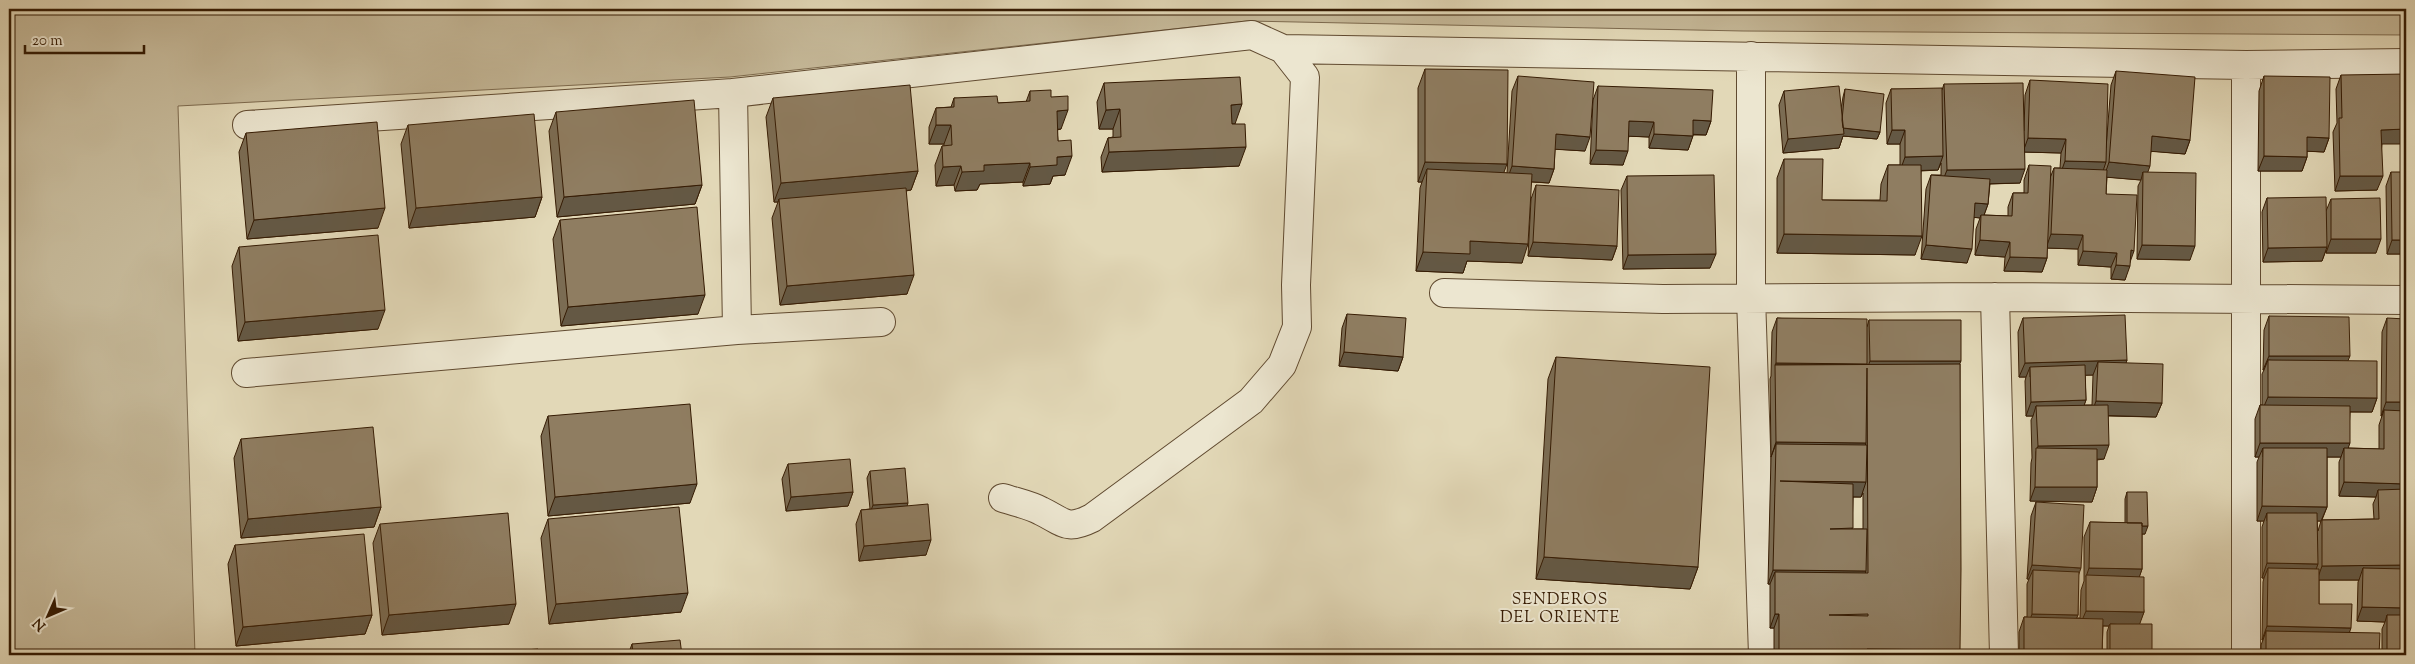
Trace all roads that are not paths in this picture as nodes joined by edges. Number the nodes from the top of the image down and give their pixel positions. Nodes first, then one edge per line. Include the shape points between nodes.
1 (1283, 49) junction
2 (1751, 56) junction
3 (2406, 63) edge
4 (2246, 65) junction
5 (733, 93) junction
6 (247, 125) dead end
7 (1444, 293) dead end
8 (1751, 297) junction
9 (1995, 297) junction
10 (2245, 299) junction
11 (2406, 300) edge
12 (881, 322) dead end
13 (737, 330) junction
14 (246, 373) dead end
15 (1003, 498) dead end
16 (1763, 655) edge
17 (2004, 655) edge
18 (2246, 655) edge

1 - 2 street
1 - 5 street via 1252,35
1 - 15 street via 1305,77 1297,327 1282,365 1251,401 1078,525 1064,525 1040,510
2 - 4 street
2 - 8 street
3 - 4 street
4 - 10 street
5 - 6 street
5 - 13 street
7 - 8 street via 1663,299
8 - 9 street
8 - 16 street
9 - 10 street
9 - 17 street
10 - 11 street
10 - 18 street
12 - 13 street
13 - 14 street

